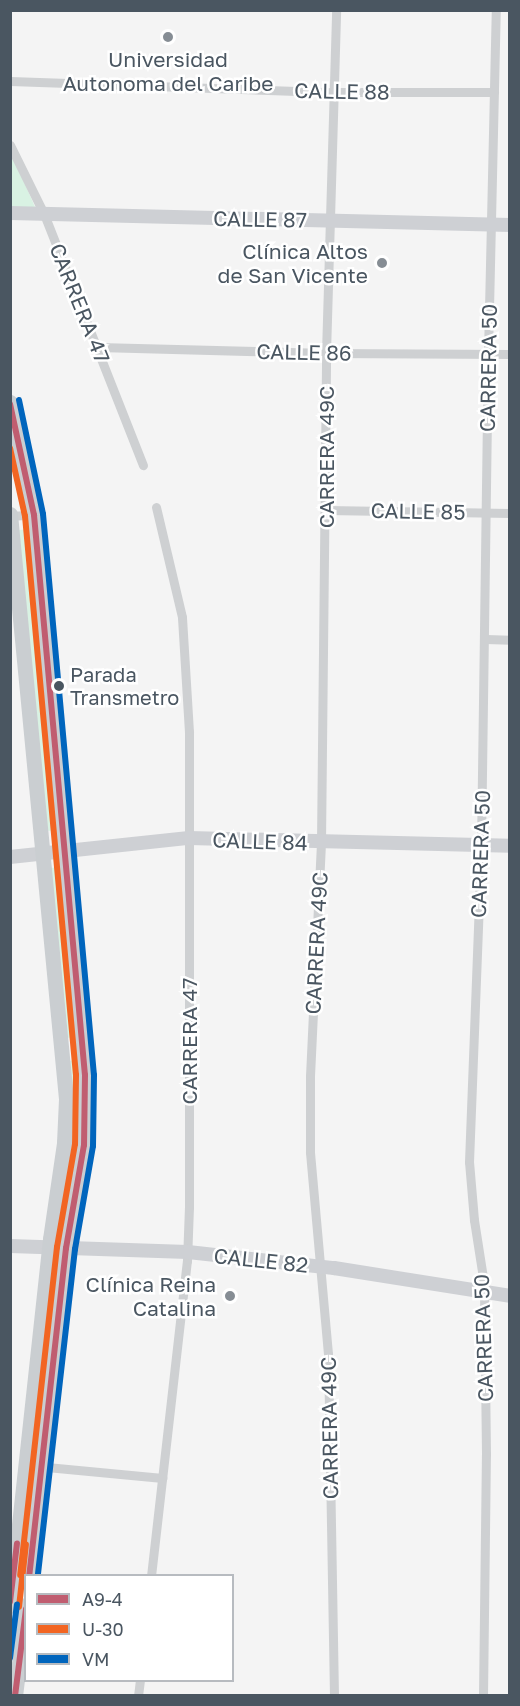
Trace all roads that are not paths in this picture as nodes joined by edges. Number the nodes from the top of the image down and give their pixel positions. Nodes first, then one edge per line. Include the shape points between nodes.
1 (336, 10) edge
2 (496, 10) edge
3 (10, 81) edge
4 (332, 92) junction
5 (494, 92) junction
6 (10, 145) edge
7 (10, 213) edge
8 (44, 214) junction
9 (328, 220) junction
10 (492, 224) junction
11 (510, 225) edge
12 (98, 347) junction
13 (326, 353) junction
14 (488, 353) junction
15 (510, 354) edge
16 (10, 402) edge
17 (143, 465) dead end
18 (156, 507) dead end
19 (326, 510) junction
20 (487, 513) junction
21 (510, 513) edge
22 (11, 515) edge
23 (37, 515) junction
24 (486, 639) junction
25 (510, 640) edge
26 (189, 838) junction
27 (321, 843) junction
28 (482, 845) junction
29 (510, 846) edge
30 (65, 851) junction
31 (42, 854) junction
32 (10, 857) edge
33 (84, 1045) junction
34 (61, 1047) junction
35 (10, 1246) edge
36 (49, 1247) junction
37 (66, 1248) junction
38 (188, 1252) junction
39 (321, 1267) junction
40 (484, 1292) junction
41 (510, 1296) edge
42 (34, 1466) junction
43 (162, 1478) junction
44 (29, 1574) edge
45 (152, 1574) edge
46 (10, 1606) edge
47 (24, 1621) edge
48 (15, 1695) edge
49 (334, 1695) edge
50 (483, 1695) edge

1 - 4 street, CARRERA 49C
2 - 5 street, CARRERA 50
3 - 4 street, CALLE 88
4 - 5 street, CALLE 88
4 - 9 street, CARRERA 49C
5 - 10 street, CARRERA 50
6 - 8 street, CARRERA 47
7 - 8 street, CALLE 87
8 - 9 street, CALLE 87
8 - 12 street, CARRERA 47
9 - 10 street, CALLE 87
9 - 13 street, CARRERA 49C
10 - 11 street, CALLE 87
10 - 14 street, CARRERA 50
12 - 13 street, CALLE 86
12 - 17 street, CARRERA 47
13 - 14 street, CALLE 86
13 - 19 street, CARRERA 49C
14 - 15 street, CALLE 86
14 - 20 street, CARRERA 50
16 - 23 main road
18 - 26 street, CARRERA 47 via 182,617 189,732
19 - 20 street, CALLE 85
19 - 27 street, CARRERA 49C
20 - 21 street, CALLE 85
20 - 24 street, CARRERA 50
22 - 23 street
22 - 31 main road
23 - 30 main road
24 - 25 street
24 - 28 street, CARRERA 50
26 - 27 street, CALLE 84
26 - 30 street, CALLE 84
26 - 38 street, CARRERA 47
27 - 28 street, CALLE 84
27 - 39 street, CARRERA 49C via 310,1076 310,1152
28 - 29 street, CALLE 84
28 - 40 street, CARRERA 50 via 469,1162
30 - 31 street, CALLE 84
30 - 33 main road
31 - 32 street, CALLE 84
31 - 34 main road
33 - 34 main road
33 - 37 main road via 84,1144
34 - 36 main road via 65,1126
35 - 36 street, CALLE 82
36 - 37 street, CALLE 82
36 - 42 main road
37 - 38 street, CALLE 82
37 - 42 main road
38 - 39 street, CALLE 82
38 - 43 street, CARRERA 47
39 - 40 street, CALLE 82
39 - 49 street, CARRERA 49C via 328,1354
40 - 41 street, CALLE 82
40 - 50 street, CARRERA 50
42 - 43 street
42 - 44 main road
42 - 46 main road
43 - 45 street, CARRERA 47
47 - 48 main road

